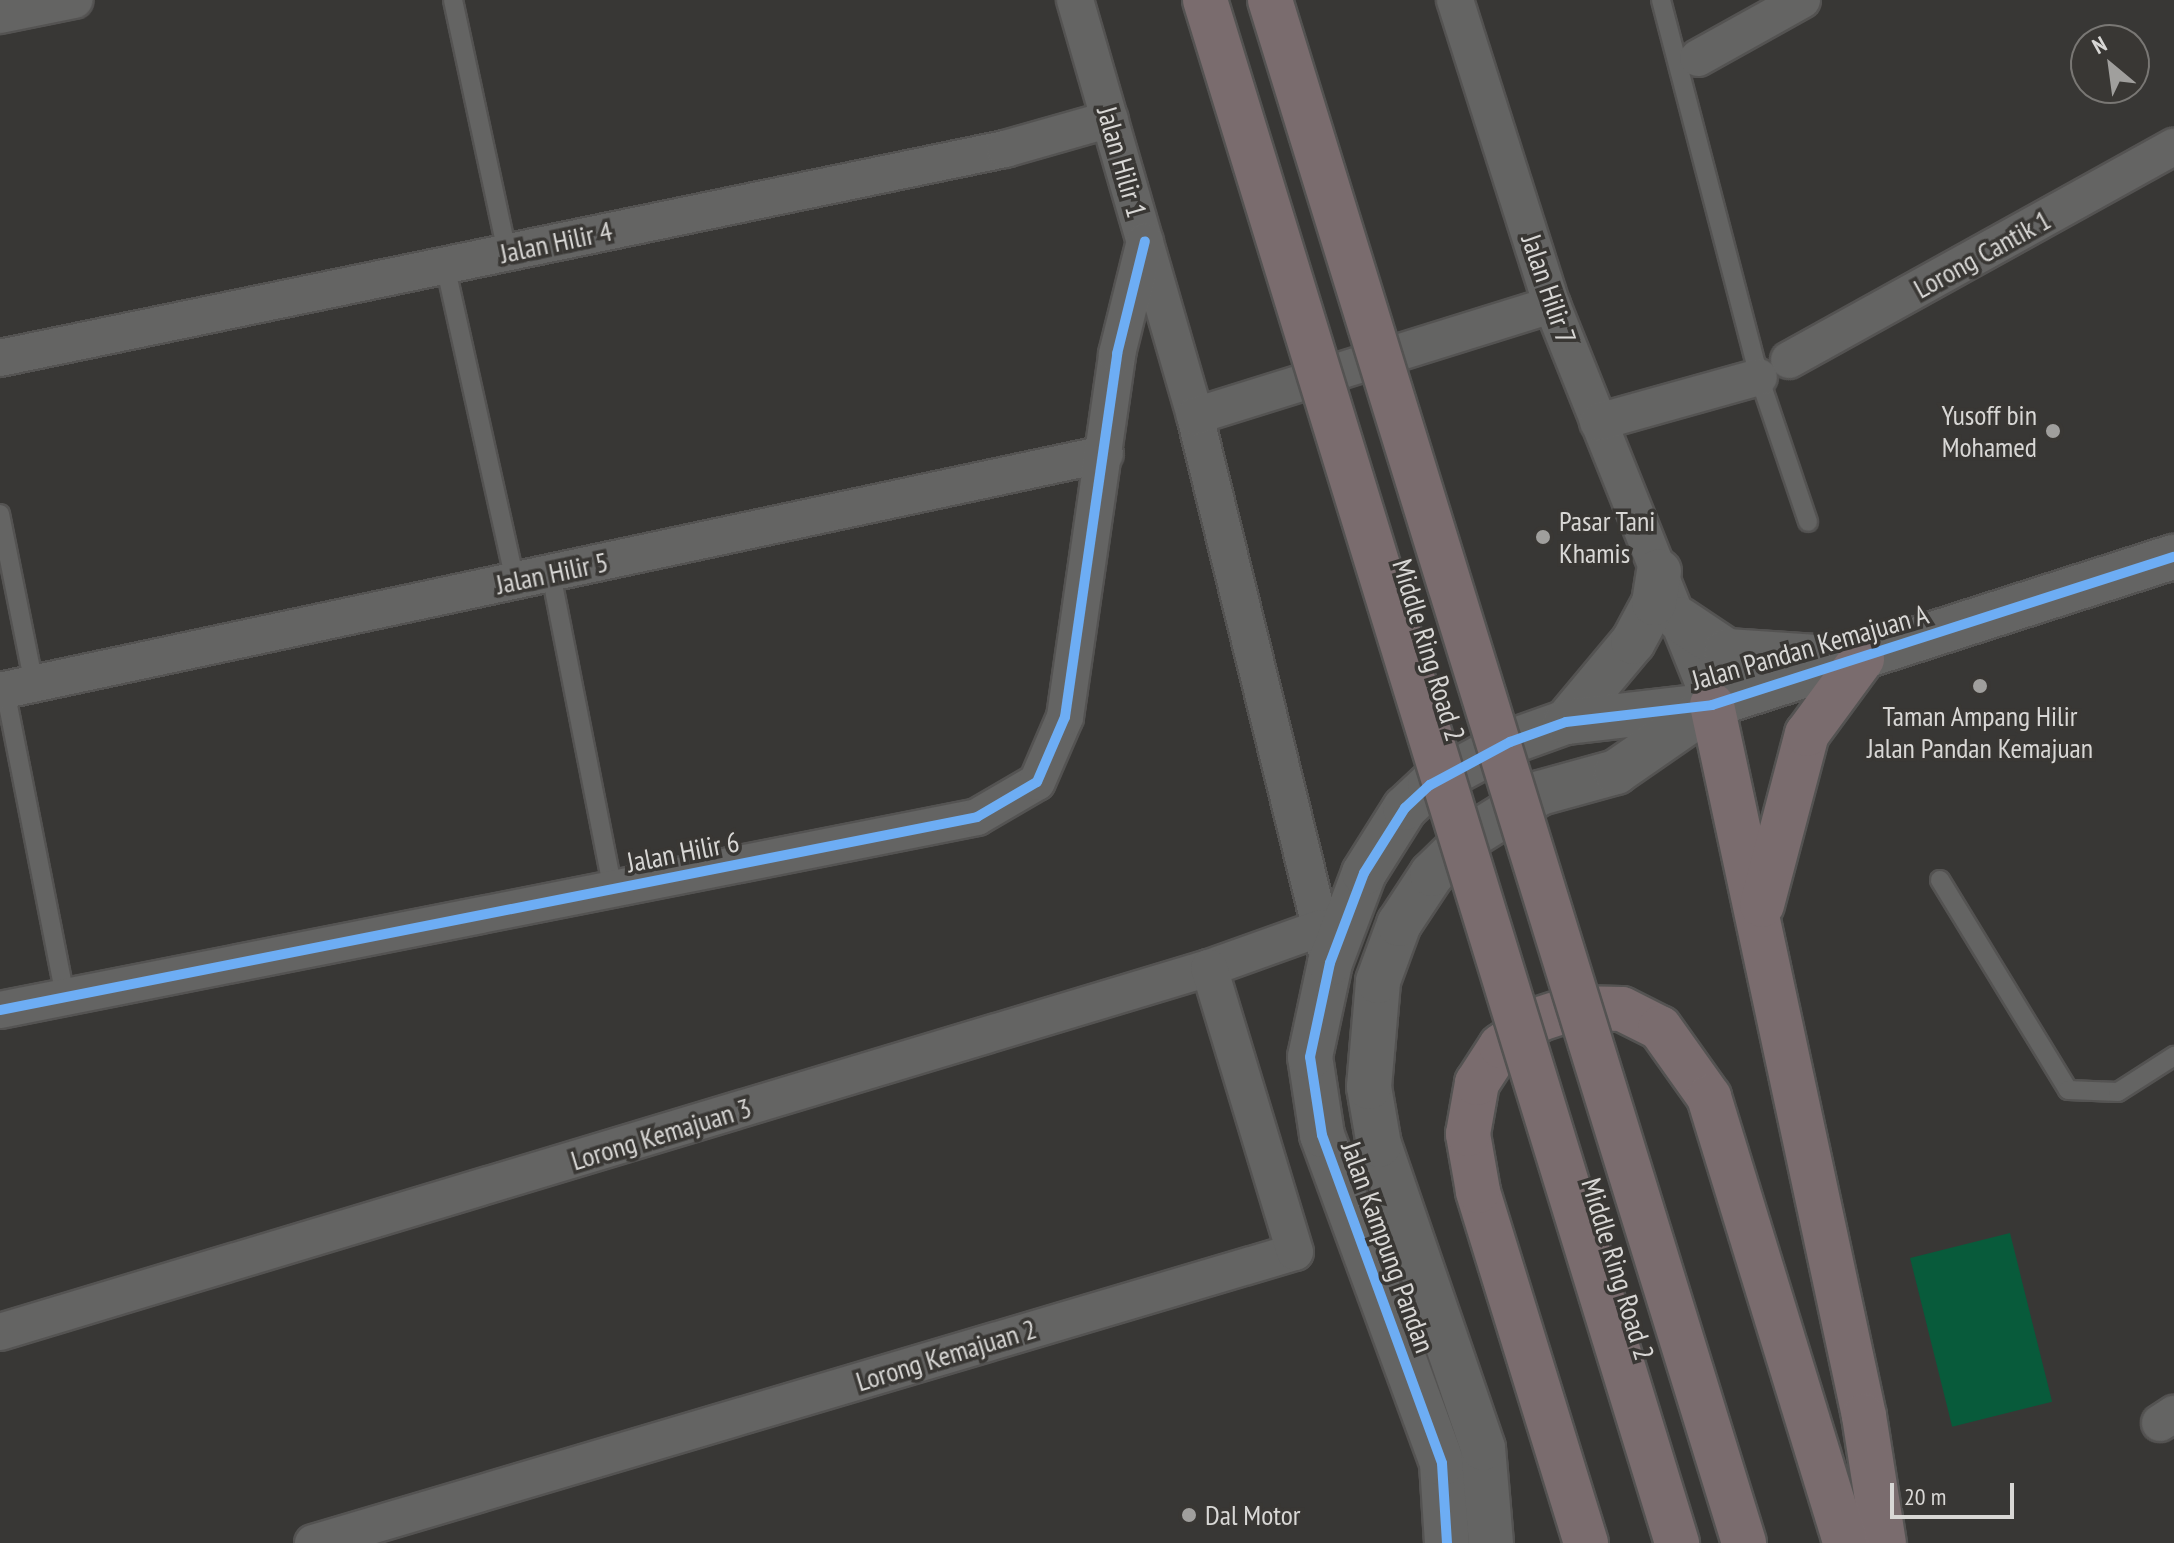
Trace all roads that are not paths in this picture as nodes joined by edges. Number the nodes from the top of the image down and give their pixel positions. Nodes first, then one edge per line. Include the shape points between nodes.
1 (74, 0) edge
2 (453, 0) edge
3 (1075, 0) edge
4 (1205, 0) edge
5 (1270, 0) edge
6 (1455, 0) edge
7 (1661, 0) edge
8 (1802, 0) edge
9 (0, 15) edge
10 (1698, 58) dead end
11 (1110, 119) junction
12 (2174, 147) edge
13 (1145, 241) junction
14 (507, 252) junction
15 (445, 265) junction
16 (1552, 305) junction
17 (0, 358) edge
18 (1774, 368) junction
19 (1195, 416) junction
20 (1598, 422) junction
21 (1105, 454) junction
22 (0, 514) edge
23 (1808, 522) dead end
24 (2174, 557) edge
25 (1659, 571) junction
26 (551, 574) junction
27 (515, 581) junction
28 (1679, 619) junction
29 (1862, 659) junction
30 (13, 688) edge
31 (1712, 705) junction
32 (1566, 722) junction
33 (1940, 880) dead end
34 (613, 891) junction
35 (1759, 919) junction
36 (1325, 945) junction
37 (1209, 968) junction
38 (65, 997) junction
39 (0, 1010) edge
40 (2174, 1056) edge
41 (0, 1332) edge
42 (313, 1543) edge
43 (1447, 1543) edge
44 (1491, 1543) edge
45 (1586, 1543) edge
46 (1677, 1543) edge
47 (1744, 1543) edge
48 (1845, 1543) edge
49 (1884, 1543) edge

1 - 9 street
2 - 14 lane
3 - 11 street, Jalan Hilir 1
4 - 46 highway, Middle Ring Road 2, bridge
5 - 47 highway, Middle Ring Road 2, bridge
6 - 16 street, Jalan Hilir 7
7 - 18 lane
8 - 10 street
11 - 13 street, Jalan Hilir 1
11 - 14 street, Jalan Hilir 4 via 1005,149
12 - 18 street, Lorong Cantik 1
13 - 19 street, Jalan Hilir 1
13 - 21 street, Jalan Hilir 6 via 1117,354
14 - 15 street, Jalan Hilir 4
15 - 17 street, Jalan Hilir 4
15 - 27 lane
16 - 19 street
16 - 20 street, Jalan Hilir 7
18 - 20 street, Lorong Cantik 1
18 - 23 lane
19 - 36 street, Jalan Hilir 1
20 - 25 street, Jalan Hilir 7
21 - 26 street, Jalan Hilir 5
21 - 34 street, Jalan Hilir 6 via 1065,717 1037,782 977,817
22 - 30 lane
24 - 29 street, Jalan Pandan Kemajuan A
25 - 28 street, Jalan Hilir 7
25 - 32 street via 1654,603 1633,642
26 - 27 street, Jalan Hilir 5
26 - 34 lane
27 - 30 street, Jalan Hilir 5
28 - 29 street via 1727,651
28 - 31 street, Jalan Hilir 7
29 - 31 street, Jalan Pandan Kemajuan A
29 - 35 highway via 1807,734
30 - 38 lane
31 - 32 street, Jalan Pandan Kemajuan A
31 - 35 highway
31 - 44 street, Jalan Pandan Kemajuan A via 1616,772 1540,793 1471,836 1415,899 1378,981 1369,1087 1379,1145 1483,1448
32 - 36 street, Jalan Pandan Kemajuan A via 1510,742 1430,785 1405,808
33 - 40 lane via 2068,1090 2118,1092
34 - 38 street, Jalan Hilir 6
35 - 49 highway
36 - 37 street, Lorong Kemajuan 3
36 - 43 street, Jalan Kampung Pandan via 1310,1057 1322,1135 1442,1463
37 - 41 street, Lorong Kemajuan 3
37 - 42 street, Lorong Kemajuan 2 via 1295,1252
38 - 39 street, Jalan Hilir 6
45 - 48 highway via 1478,1191 1468,1134 1477,1083 1501,1046 1540,1019 1573,1008 1622,1009 1660,1028 1709,1097

